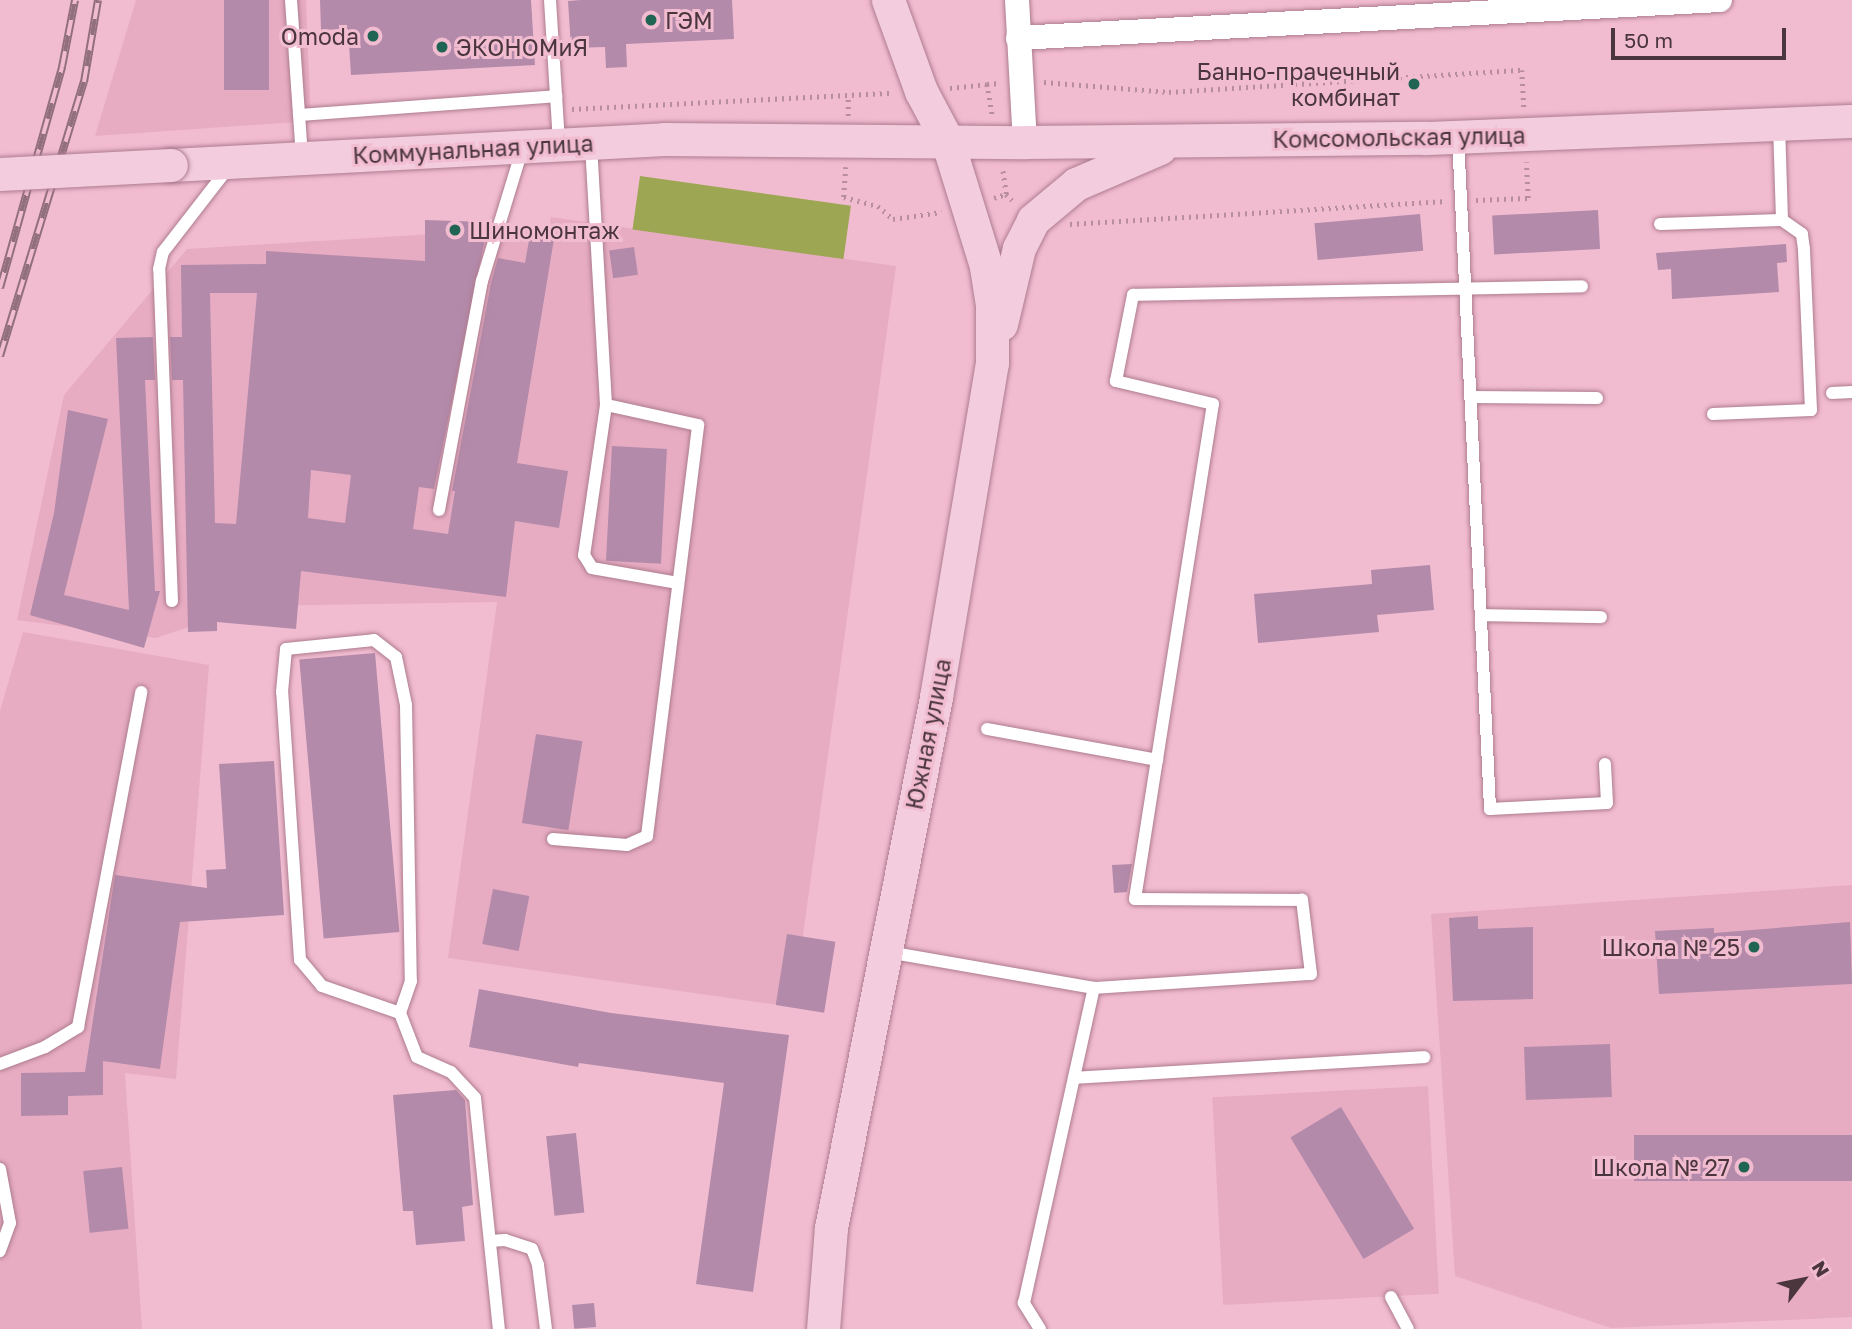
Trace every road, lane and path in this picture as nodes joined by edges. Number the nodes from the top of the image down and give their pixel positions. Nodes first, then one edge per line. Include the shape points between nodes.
1 (291, 0) edge
2 (550, 0) edge
3 (888, 0) edge
4 (1017, 0) edge
5 (1720, 0) edge
6 (1018, 38) junction
7 (1021, 82) junction
8 (987, 83) dead end
9 (556, 96) junction
10 (848, 96) dead end
11 (557, 110) junction
12 (299, 115) junction
13 (1852, 121) edge
14 (1779, 125) junction
15 (1525, 135) junction
16 (1458, 137) junction
17 (947, 140) junction
18 (1175, 141) junction
19 (1025, 142) junction
20 (575, 144) junction
21 (523, 146) junction
22 (302, 158) junction
23 (233, 161) junction
24 (0, 174) edge
25 (1006, 194) dead end
26 (1460, 201) junction
27 (1033, 220) junction
28 (1782, 220) junction
29 (1660, 224) dead end
30 (1465, 286) junction
31 (1582, 286) dead end
32 (992, 363) junction
33 (1852, 392) edge
34 (1832, 393) dead end
35 (1470, 397) junction
36 (1597, 398) dead end
37 (606, 405) junction
38 (1713, 414) dead end
39 (439, 509) dead end
40 (678, 583) junction
41 (172, 601) dead end
42 (1481, 615) junction
43 (1601, 617) dead end
44 (141, 692) dead end
45 (987, 729) dead end
46 (1157, 760) junction
47 (1605, 765) dead end
48 (553, 839) dead end
49 (884, 951) junction
50 (1094, 988) junction
51 (400, 1013) junction
52 (1424, 1057) dead end
53 (0, 1064) edge
54 (1074, 1079) junction
55 (0, 1169) edge
56 (490, 1241) junction
57 (0, 1251) edge
58 (1391, 1297) dead end
59 (499, 1329) edge
60 (546, 1329) edge
61 (823, 1329) edge
62 (1040, 1329) edge
63 (1408, 1329) edge

1 - 12 lane
2 - 9 lane
3 - 17 main road, Южная улица via 921,91
4 - 6 street
5 - 6 street
6 - 7 street
7 - 8 path
7 - 15 path via 1169,92 1522,70
7 - 19 street
9 - 11 lane
9 - 12 lane
10 - 11 path
11 - 20 lane
12 - 22 lane
13 - 14 main road, Комсомольская улица
14 - 15 main road, Комсомольская улица
14 - 28 lane
15 - 16 main road, Комсомольская улица
15 - 26 path via 1528,198
16 - 18 main road, Комсомольская улица
16 - 26 lane
17 - 19 main road, Комсомольская улица
17 - 20 main road, Коммунальная улица
17 - 32 main road, Южная улица via 986,266 992,305
18 - 19 main road, Комсомольская улица
18 - 27 main road via 1076,184
20 - 21 main road, Коммунальная улица
20 - 37 lane
21 - 22 main road, Коммунальная улица
21 - 39 lane via 482,281
22 - 23 main road, Коммунальная улица
23 - 24 main road, Коммунальная улица, bridge
23 - 41 lane via 163,252 159,269
25 - 27 path
26 - 27 path via 1062,225
26 - 30 lane
27 - 32 main road via 1020,248
28 - 29 lane
28 - 38 lane via 1801,234 1804,248 1811,410
30 - 31 lane
30 - 35 lane
30 - 46 lane via 1133,295 1116,381 1213,404
32 - 49 main road, Южная улица via 941,671
33 - 34 lane
35 - 36 lane
35 - 42 lane
37 - 40 lane via 698,425
37 - 40 lane via 584,555 592,568
40 - 48 lane via 646,836 627,845
42 - 43 lane
42 - 47 lane via 1490,808 1607,803
44 - 53 lane via 78,1027 45,1047
45 - 46 lane
46 - 50 lane via 1135,900 1302,900 1311,974
49 - 50 lane
49 - 61 main road, Южная улица via 831,1228
50 - 54 lane
51 - 51 lane via 411,967 406,705 396,657 374,640 286,649 282,692 300,960 322,986
51 - 56 lane via 417,1057 451,1072 475,1098
52 - 54 lane
54 - 62 lane via 1024,1303
55 - 57 lane via 10,1223
56 - 59 lane
56 - 60 lane via 505,1240 532,1250
58 - 63 lane

